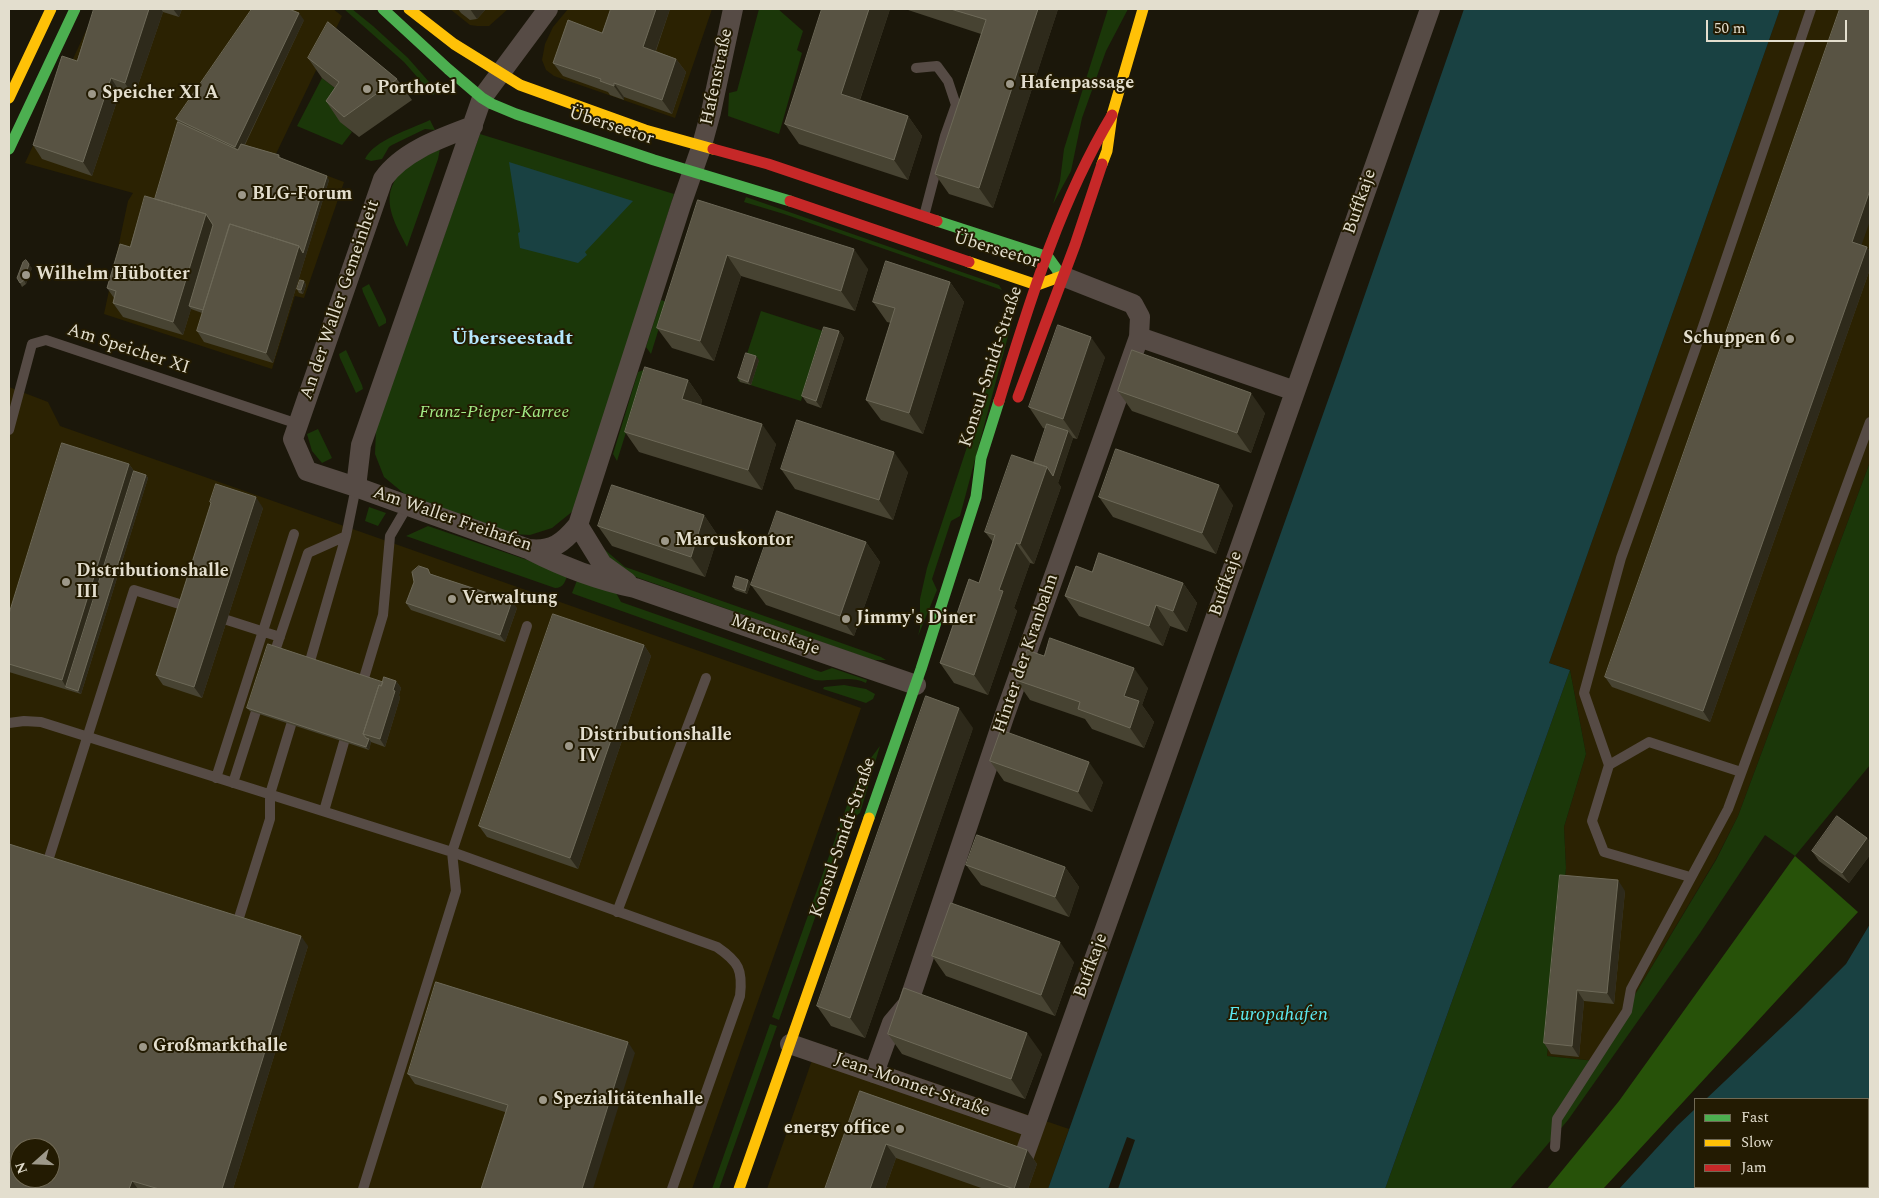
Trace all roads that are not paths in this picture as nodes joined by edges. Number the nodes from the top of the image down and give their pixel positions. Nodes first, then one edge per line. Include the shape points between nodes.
1 (51, 9) edge
2 (75, 9) edge
3 (383, 9) edge
4 (409, 9) edge
5 (548, 9) edge
6 (732, 9) edge
7 (1143, 9) edge
8 (1430, 9) edge
9 (1811, 9) edge
10 (916, 68) dead end
11 (501, 74) junction
12 (9, 98) edge
13 (482, 98) junction
14 (1112, 115) junction
15 (473, 126) junction
16 (702, 145) junction
17 (9, 149) edge
18 (692, 171) junction
19 (924, 216) junction
20 (1048, 257) junction
21 (1062, 276) junction
22 (1037, 285) junction
23 (1139, 337) junction
24 (1295, 391) junction
25 (1016, 404) dead end
26 (1870, 422) edge
27 (298, 424) junction
28 (9, 430) edge
29 (992, 465) dead end
30 (356, 487) junction
31 (976, 497) junction
32 (408, 506) junction
33 (578, 525) junction
34 (294, 534) dead end
35 (346, 536) junction
36 (528, 549) junction
37 (635, 588) junction
38 (188, 607) edge
39 (227, 620) dead end
40 (527, 626) dead end
41 (263, 631) junction
42 (280, 636) junction
43 (310, 661) edge
44 (268, 673) edge
45 (364, 678) edge
46 (706, 678) dead end
47 (916, 685) junction
48 (262, 692) edge
49 (9, 723) edge
50 (291, 725) edge
51 (87, 737) junction
52 (344, 742) edge
53 (1609, 766) junction
54 (1741, 772) junction
55 (216, 778) junction
56 (233, 783) junction
57 (270, 794) junction
58 (324, 811) junction
59 (452, 852) junction
60 (47, 864) edge
61 (1690, 877) junction
62 (617, 912) junction
63 (237, 924) edge
64 (790, 1044) junction
65 (874, 1074) junction
66 (1034, 1128) junction
67 (1555, 1147) dead end
68 (1023, 1159) edge
69 (364, 1189) edge
70 (672, 1189) edge
71 (739, 1189) edge

1 - 12 street
2 - 17 street
3 - 13 street, Überseetor
4 - 11 street, Überseetor via 454,44
5 - 11 street
6 - 16 street, Hafenstraße via 712,112
7 - 14 street, Konsul-Smidt-Straße
8 - 24 street, Buffkaje
9 - 53 lane via 1621,558 1584,693
10 - 19 lane via 937,66 948,81 956,105
11 - 13 street, Am Waller Freihafen
11 - 16 street, Überseetor via 520,85 645,130
13 - 15 street, Am Waller Freihafen
13 - 18 street, Überseetor via 516,114
14 - 20 street, Konsul-Smidt-Straße via 1094,145
14 - 21 street, Konsul-Smidt-Straße via 1107,151
15 - 27 street, An der Waller Gemeinheit via 403,158 383,179
15 - 30 street, Am Waller Freihafen via 361,444
16 - 18 street, Am Waller Freihafen
16 - 19 street, Überseetor
18 - 22 street, Überseetor
18 - 33 street, Am Waller Freihafen
19 - 20 street, Überseetor
20 - 21 street, Überseetor
20 - 22 street, Konsul-Smidt-Straße
21 - 22 street, Überseetor
21 - 23 street, Hinter der Kranbahn via 1133,304 1140,317
21 - 25 street, Konsul-Smidt-Straße
22 - 31 street, Konsul-Smidt-Straße via 981,458
23 - 24 street
23 - 65 street, Hinter der Kranbahn via 1004,717 908,1004 892,1022
24 - 66 street, Buffkaje
26 - 54 lane
27 - 28 lane, Am Speicher XI via 46,340 32,344
27 - 30 street, An der Waller Gemeinheit via 292,439 307,471
29 - 31 street, Konsul-Smidt-Straße
30 - 32 street, Am Waller Freihafen
30 - 35 lane
31 - 47 street, Konsul-Smidt-Straße
32 - 36 street, Am Waller Freihafen
32 - 45 lane via 390,536 383,615
33 - 36 street, Am Waller Freihafen via 566,540 554,547 541,551
33 - 37 street, Marcuskaje via 602,564
34 - 41 lane
35 - 42 lane via 308,553
35 - 43 lane
36 - 37 street, Marcuskaje via 557,564
37 - 47 street, Marcuskaje
38 - 51 lane via 134,590
39 - 41 lane
40 - 59 lane
41 - 42 lane
41 - 55 lane
42 - 44 lane
46 - 62 lane
47 - 64 street, Konsul-Smidt-Straße
48 - 56 lane
49 - 51 lane via 41,722
50 - 57 lane
51 - 55 lane
51 - 60 lane
52 - 58 lane
53 - 54 lane via 1649,742
53 - 61 lane via 1592,821 1604,852
54 - 61 lane via 1728,808
55 - 56 lane
56 - 57 lane
57 - 58 lane
57 - 63 lane via 270,819
58 - 59 lane
59 - 62 lane
59 - 69 lane via 456,891
61 - 67 lane via 1631,989 1627,1011 1557,1119
62 - 70 lane via 717,947 731,957 742,979 740,996
64 - 65 street, Jean-Monnet-Straße
64 - 71 street, Konsul-Smidt-Straße
65 - 66 street, Jean-Monnet-Straße
66 - 68 street, Buffkaje

